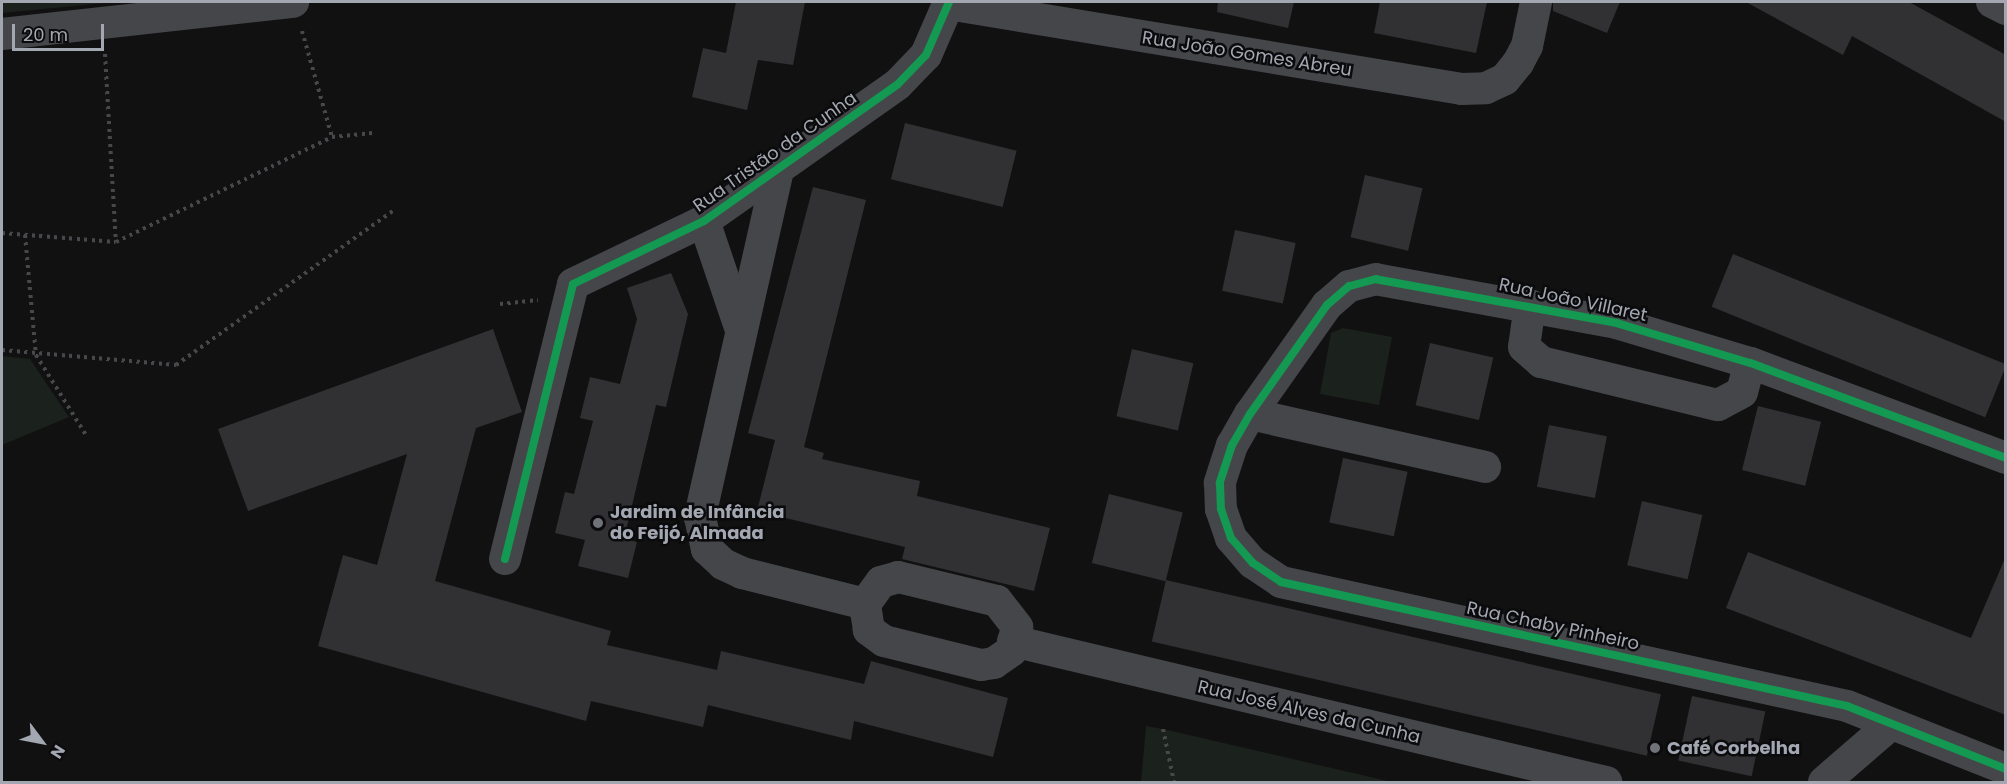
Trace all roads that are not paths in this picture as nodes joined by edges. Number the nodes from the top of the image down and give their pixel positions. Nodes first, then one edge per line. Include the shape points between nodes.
1 (1536, 2) edge
2 (1992, 2) edge
3 (948, 3) edge
4 (2006, 9) edge
5 (297, 13) edge
6 (2, 34) edge
7 (778, 170) junction
8 (704, 222) junction
9 (1530, 305) junction
10 (741, 330) junction
11 (1750, 363) junction
12 (1250, 414) junction
13 (2006, 458) edge
14 (1485, 467) dead end
15 (506, 559) dead end
16 (865, 604) junction
17 (1013, 641) junction
18 (1890, 725) junction
19 (2006, 769) edge
20 (1606, 783) edge
21 (1824, 783) edge

1 - 3 street, Rua João Gomes Abreu via 1527,46 1505,79 1486,88 1462,89
2 - 4 street
3 - 7 street, Rua Tristão da Cunha via 926,55 898,84
5 - 6 street via 103,23
7 - 8 street, Rua Tristão da Cunha
7 - 10 street
8 - 10 street
8 - 15 street, Rua Tristão da Cunha via 585,275 573,284
9 - 11 street, Rua João Villaret via 1617,323
9 - 11 street via 1524,347 1541,362 1718,405 1742,392
9 - 12 street, Rua João Villaret via 1402,281 1376,279 1349,286 1327,305
10 - 16 street via 701,499 707,549 742,573
11 - 13 street, Rua João Villaret
12 - 14 street
12 - 18 street, Rua Chaby Pinheiro via 1233,445 1220,483 1221,509 1231,538 1253,563 1281,582 1847,706
16 - 17 street via 869,630 884,641 981,665 994,663 1011,651
16 - 17 street via 881,582 898,577 997,601 1017,627
17 - 20 street, Rua José Alves da Cunha
18 - 19 street, Rua Chaby Pinheiro
18 - 21 street

